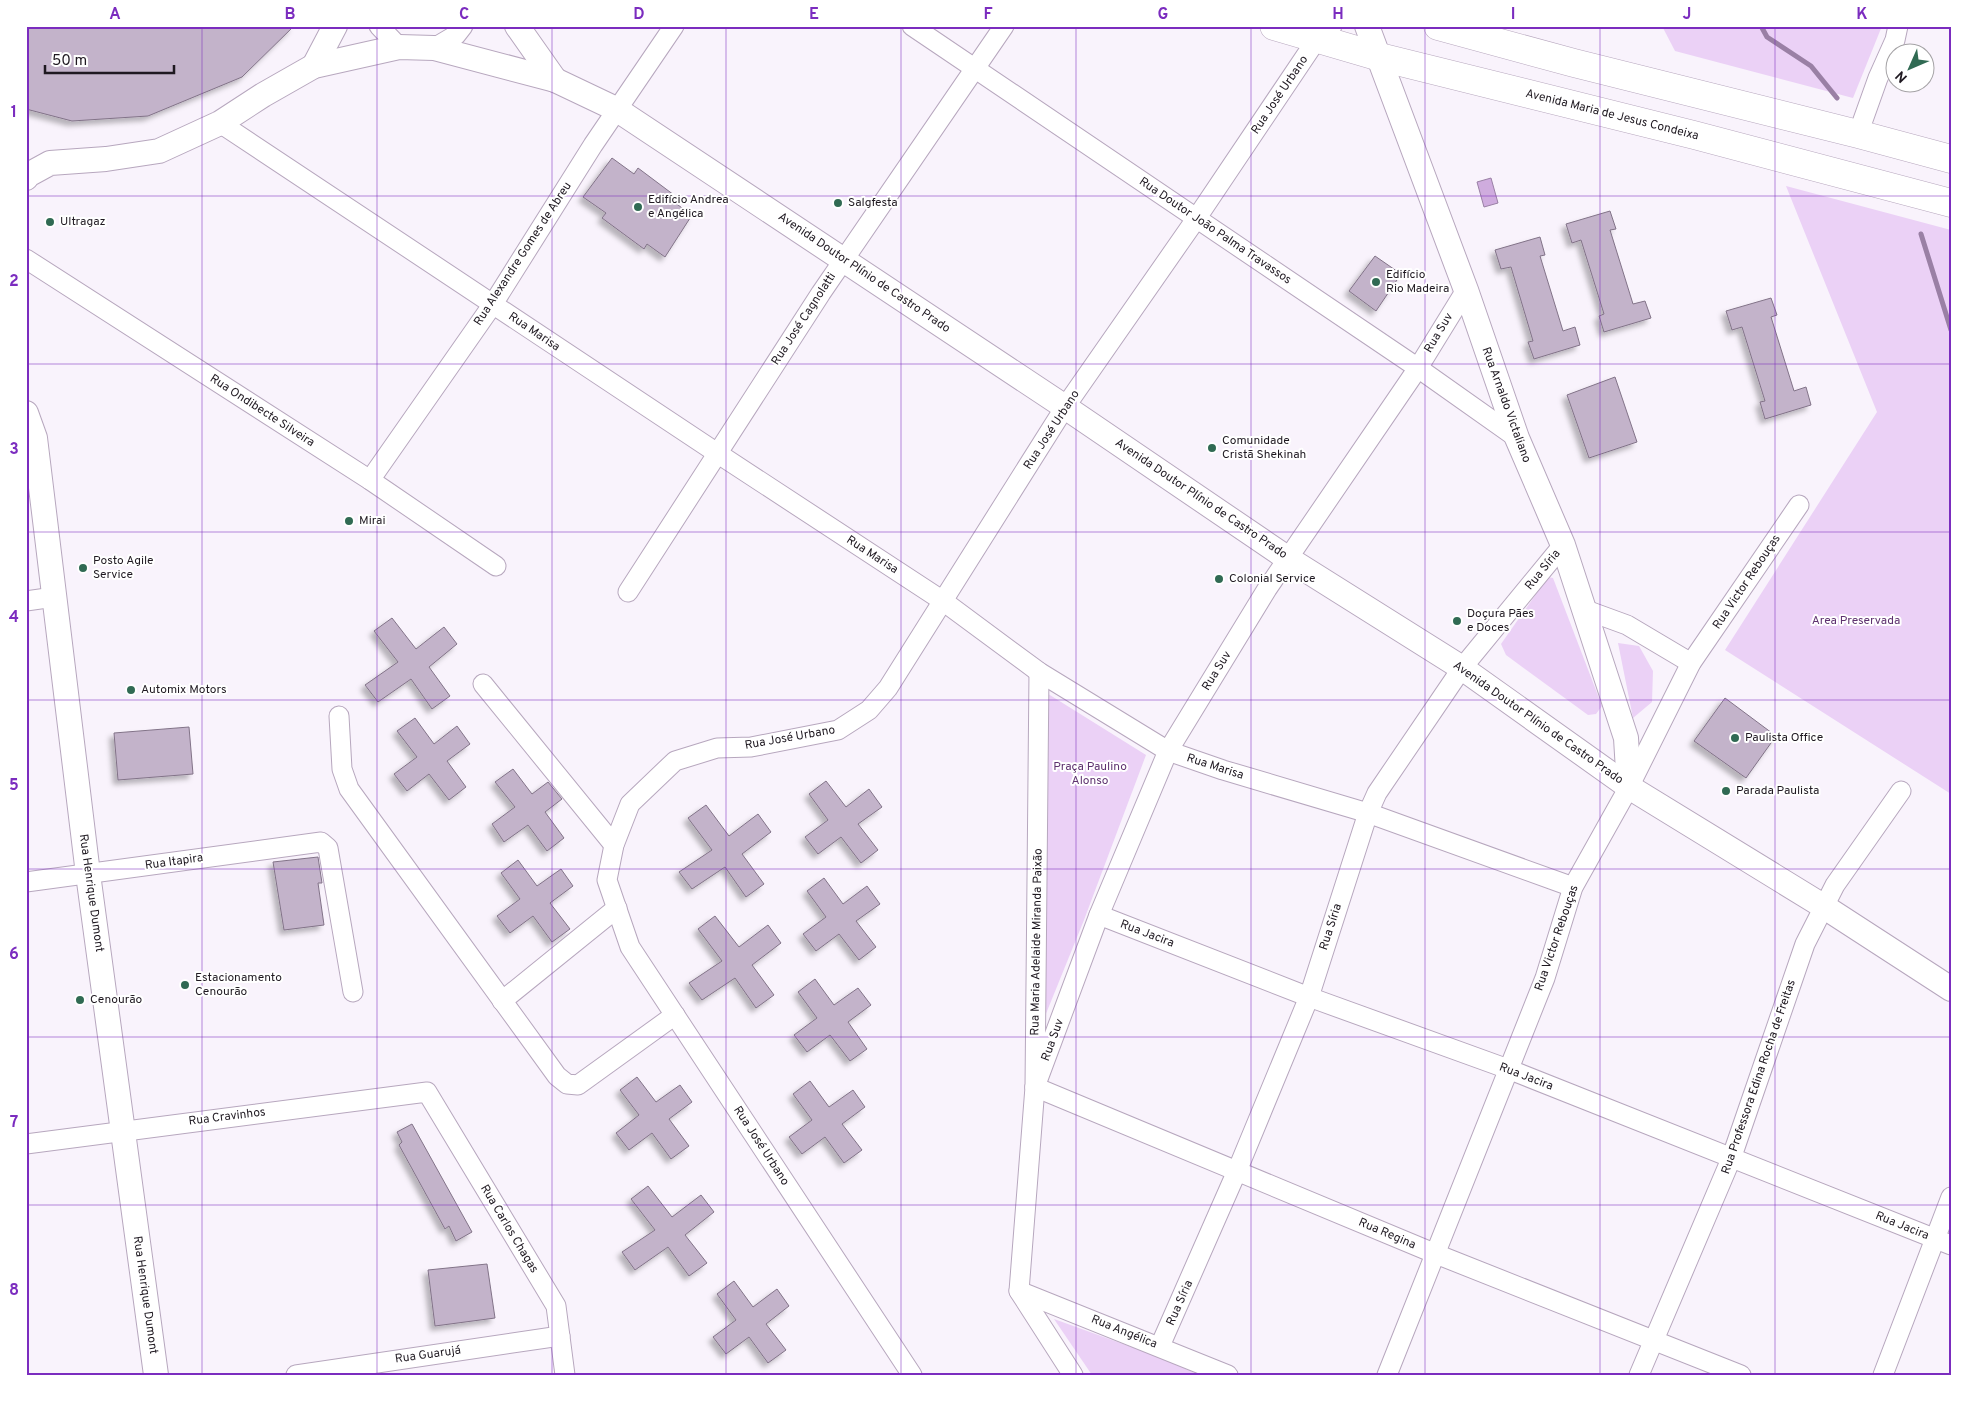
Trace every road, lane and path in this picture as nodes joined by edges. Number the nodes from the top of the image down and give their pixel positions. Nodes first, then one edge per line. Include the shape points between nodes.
1 (335, 26) edge
2 (379, 26) edge
3 (462, 26) edge
4 (517, 26) edge
5 (674, 26) edge
6 (912, 26) edge
7 (1004, 26) edge
8 (1274, 26) edge
9 (1367, 26) edge
10 (1438, 26) edge
11 (1898, 26) edge
12 (1325, 33) edge
13 (399, 47) junction
14 (434, 48) junction
15 (1380, 57) junction
16 (1574, 63) junction
17 (314, 66) junction
18 (974, 70) junction
19 (555, 80) junction
20 (1536, 97) junction
21 (1706, 97) junction
22 (616, 109) junction
23 (220, 123) junction
24 (1858, 134) junction
25 (1694, 135) junction
26 (1951, 159) edge
27 (27, 176) edge
28 (1951, 203) edge
29 (1196, 219) junction
30 (26, 259) edge
31 (843, 259) junction
32 (1466, 290) junction
33 (493, 304) junction
34 (1418, 368) junction
35 (1065, 407) junction
36 (26, 413) edge
37 (1517, 438) junction
38 (717, 454) junction
39 (370, 480) junction
40 (1799, 505) dead end
41 (1563, 545) junction
42 (1287, 558) junction
43 (496, 566) dead end
44 (628, 592) dead end
45 (54, 597) junction
46 (26, 601) edge
47 (943, 601) junction
48 (1586, 610) junction
49 (1691, 663) junction
50 (1462, 668) junction
51 (1039, 672) junction
52 (483, 684) dead end
53 (339, 716) dead end
54 (1168, 751) junction
55 (1629, 787) junction
56 (1901, 792) dead end
57 (1368, 813) junction
58 (614, 845) junction
59 (88, 874) junction
60 (26, 882) edge
61 (1573, 887) junction
62 (1823, 906) junction
63 (617, 908) junction
64 (1099, 915) junction
65 (1951, 989) edge
66 (353, 992) dead end
67 (1309, 997) junction
68 (502, 1001) junction
69 (675, 1015) junction
70 (1508, 1069) junction
71 (1035, 1087) junction
72 (427, 1092) joint
73 (123, 1130) junction
74 (26, 1144) edge
75 (1731, 1159) junction
76 (1237, 1172) junction
77 (1951, 1197) edge
78 (1943, 1242) edge
79 (1436, 1254) junction
80 (1019, 1291) junction
81 (560, 1336) junction
82 (1652, 1340) junction
83 (1160, 1346) junction
84 (156, 1375) edge
85 (296, 1375) edge
86 (565, 1375) edge
87 (912, 1375) edge
88 (1073, 1375) edge
89 (1228, 1375) edge
90 (1387, 1375) edge
91 (1639, 1375) edge
92 (1741, 1375) edge
93 (1883, 1375) edge

1 - 17 street
2 - 13 street
3 - 14 street via 456,35
4 - 19 street
5 - 22 street, Rua Alexandre Gomes de Abreu
6 - 18 street, Rua Doutor João Palma Travassos
7 - 18 street, Rua José Cagnolatti
8 - 12 main road, Avenida Maria de Jesus Condeixa
9 - 15 street, Rua Arnaldo Victaliano
10 - 16 main road
11 - 24 street
12 - 15 main road, Avenida Maria de Jesus Condeixa
12 - 29 street, Rua José Urbano
13 - 14 street, Avenida Doutor Plínio de Castro Prado
13 - 17 street, Avenida Doutor Plínio de Castro Prado
14 - 19 street, Avenida Doutor Plínio de Castro Prado
15 - 20 main road, Avenida Maria de Jesus Condeixa
15 - 32 street, Rua Arnaldo Victaliano
16 - 20 main road via 1563,72 1542,69 1536,72 1529,85
16 - 21 main road
17 - 23 street, Avenida Doutor Plínio de Castro Prado
18 - 29 street, Rua Doutor João Palma Travassos
18 - 31 street, Rua José Cagnolatti
19 - 22 street, Avenida Doutor Plínio de Castro Prado
20 - 25 main road, Avenida Maria de Jesus Condeixa
21 - 24 main road
21 - 25 main road via 1698,110
22 - 31 street, Avenida Doutor Plínio de Castro Prado
22 - 33 street, Rua Alexandre Gomes de Abreu
23 - 27 street, Avenida Doutor Plínio de Castro Prado via 159,151 50,163
23 - 33 street, Rua Marisa
24 - 26 main road
25 - 28 main road, Avenida Maria de Jesus Condeixa
29 - 34 street, Rua Doutor João Palma Travassos
29 - 35 street, Rua José Urbano
30 - 39 street, Rua Ondibecte Silveira
31 - 35 street, Avenida Doutor Plínio de Castro Prado
31 - 38 street, Rua José Cagnolatti
32 - 34 street, Rua Suv
32 - 37 street, Rua Arnaldo Victaliano
33 - 38 street, Rua Marisa
33 - 39 street, Rua Alexandre Gomes de Abreu
34 - 37 street, Rua Doutor João Palma Travassos
34 - 42 street, Rua Suv
35 - 42 street, Avenida Doutor Plínio de Castro Prado
35 - 47 street, Rua José Urbano
36 - 45 street, Rua Henrique Dumont via 35,438
37 - 41 street, Rua Arnaldo Victaliano
38 - 44 street, Rua José Cagnolatti
38 - 47 street, Rua Marisa
39 - 43 street, Rua Ondibecte Silveira
40 - 49 street, Rua Victor Rebouças
41 - 48 street, Rua Arnaldo Victaliano
41 - 50 street, Rua Síria
42 - 50 street, Avenida Doutor Plínio de Castro Prado
42 - 54 street, Rua Suv
45 - 46 street
45 - 59 street, Rua Henrique Dumont
47 - 51 street, Rua Marisa
47 - 58 street, Rua José Urbano via 888,688 869,710 838,730 751,747 717,748 675,761 630,804
48 - 49 street via 1627,625
48 - 55 street, Rua Arnaldo Victaliano via 1626,738
49 - 55 street, Rua Victor Rebouças
50 - 55 street, Avenida Doutor Plínio de Castro Prado
50 - 57 street, Rua Síria via 1377,793
51 - 54 street, Rua Marisa
51 - 71 street, Rua Maria Adelaide Miranda Paixão
52 - 58 street
53 - 68 street via 342,769 349,789
54 - 57 street, Rua Marisa
54 - 64 street, Rua Suv
55 - 61 street, Rua Victor Rebouças
55 - 62 street, Avenida Doutor Plínio de Castro Prado
56 - 62 street, Rua Professora Edina Rocha de Freitas
57 - 61 street, Rua Marisa
57 - 67 street, Rua Síria
58 - 63 street, Rua José Urbano via 607,880
59 - 60 street, Rua Itapira
59 - 66 street, Rua Itapira via 321,842 328,848
59 - 73 street, Rua Henrique Dumont
61 - 70 street, Rua Victor Rebouças via 1545,978
62 - 65 street, Avenida Doutor Plínio de Castro Prado
62 - 75 street, Rua Professora Edina Rocha de Freitas via 1805,944
63 - 68 street
63 - 69 street, Rua José Urbano via 630,947
64 - 67 street, Rua Jacira
64 - 71 street, Rua Suv
67 - 70 street, Rua Jacira
67 - 76 street, Rua Síria
68 - 69 street via 557,1076 567,1084 578,1085
69 - 87 street, Rua José Urbano
70 - 75 street, Rua Jacira
70 - 79 street, Rua Victor Rebouças
71 - 76 street, Rua Regina
71 - 80 street, Rua Maria Adelaide Miranda Paixão
72 - 73 street, Rua Cravinhos
72 - 81 street, Rua Carlos Chagas via 556,1306
73 - 74 street, Rua Cravinhos
73 - 84 street, Rua Henrique Dumont
75 - 78 street, Rua Jacira
75 - 82 street, Rua Professora Edina Rocha de Freitas
76 - 79 street, Rua Regina
76 - 83 street, Rua Síria
77 - 78 street
78 - 93 street
79 - 82 street, Rua Regina
79 - 90 street, Rua Victor Rebouças
80 - 83 street, Rua Angélica
80 - 88 street
81 - 85 street, Rua Guarujá
81 - 86 street, Rua Carlos Chagas
82 - 91 street, Rua Professora Edina Rocha de Freitas
82 - 92 street, Rua Regina
83 - 89 street, Rua Angélica

